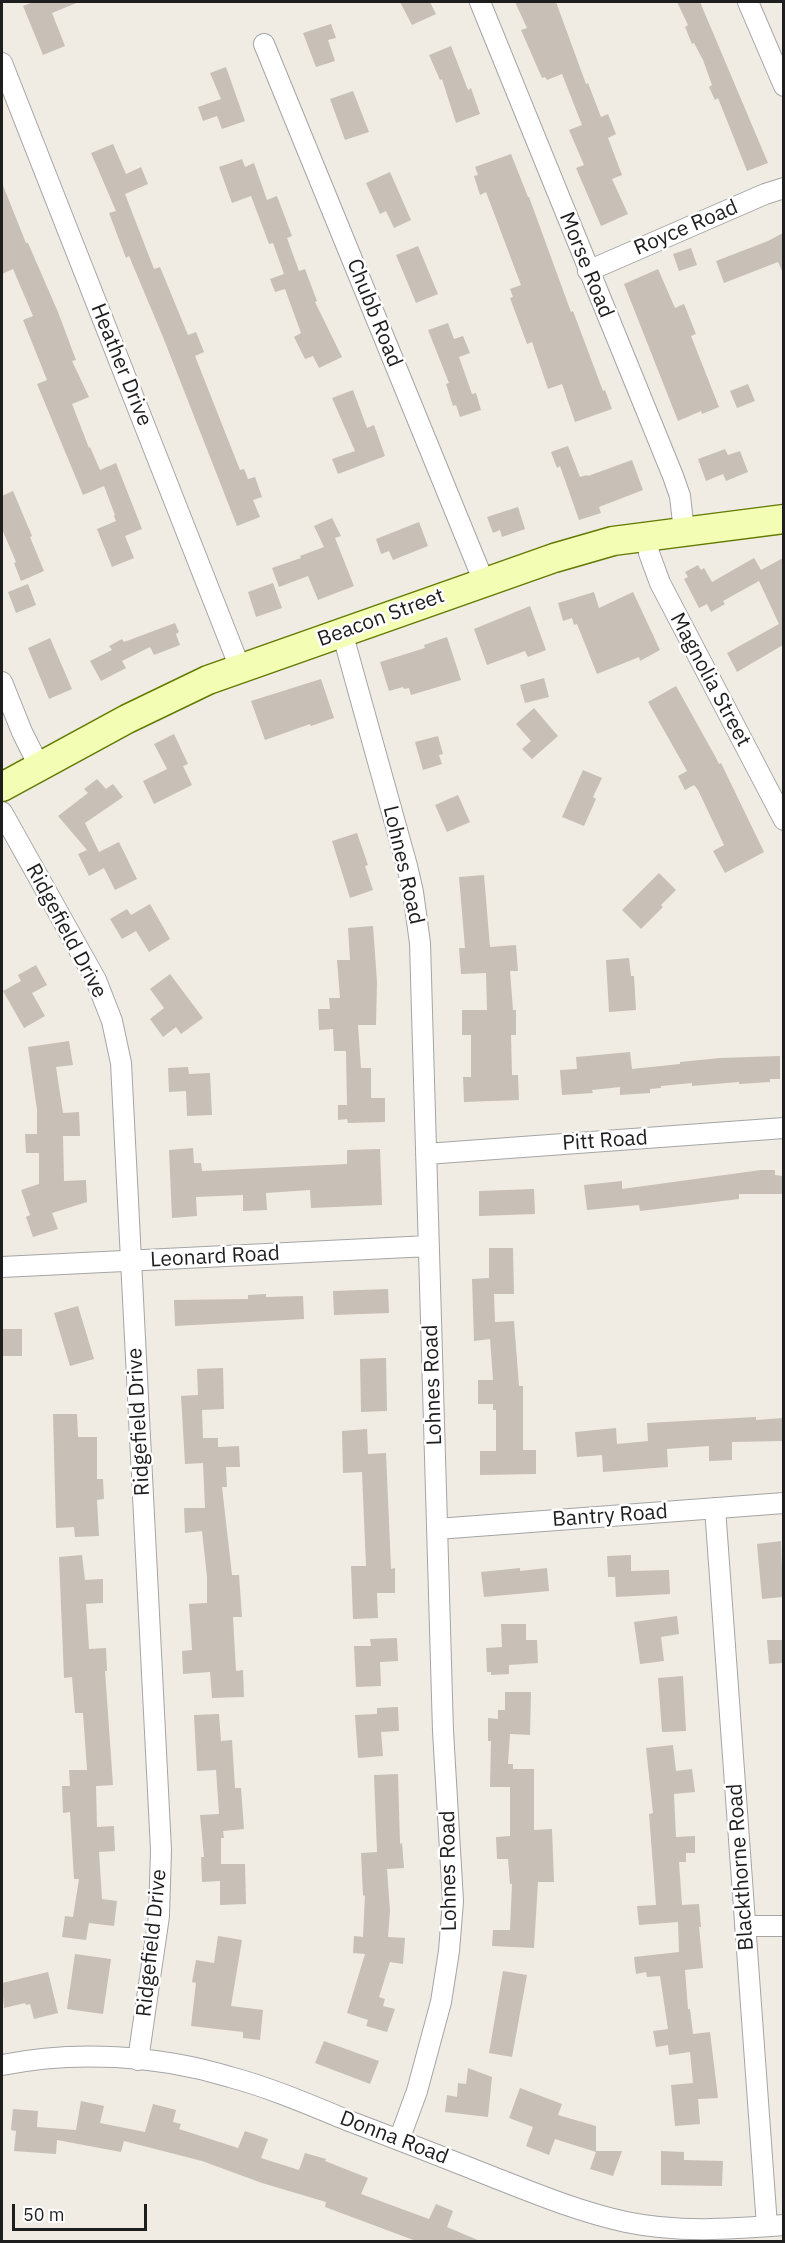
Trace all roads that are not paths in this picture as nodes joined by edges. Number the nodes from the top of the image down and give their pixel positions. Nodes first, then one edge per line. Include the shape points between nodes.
1 (480, 2) edge
2 (748, 2) edge
3 (264, 44) dead end
4 (2, 63) edge
5 (783, 86) edge
6 (783, 188) edge
7 (588, 271) junction
8 (783, 519) edge
9 (684, 531) junction
10 (648, 536) junction
11 (484, 582) junction
12 (342, 632) junction
13 (240, 668) junction
14 (2, 682) edge
15 (39, 766) junction
16 (2, 786) edge
17 (2, 812) edge
18 (783, 820) edge
19 (783, 1128) edge
20 (426, 1154) junction
21 (429, 1246) junction
22 (131, 1261) junction
23 (2, 1267) edge
24 (783, 1503) edge
25 (715, 1508) junction
26 (437, 1529) junction
27 (745, 1926) junction
28 (783, 1926) edge
29 (138, 2060) junction
30 (2, 2065) edge
31 (399, 2140) junction
32 (775, 2226) edge

1 - 7 street, Morse Road
2 - 5 street
3 - 11 street, Chubb Road
4 - 13 street, Heather Drive
6 - 7 street, Royce Road
7 - 9 street, Morse Road via 673,476
8 - 9 street, Beacon Street
9 - 10 street, Beacon Street
10 - 11 street, Beacon Street via 584,548
10 - 18 street, Magnolia Street via 651,560 660,583
11 - 12 street, Beacon Street
12 - 13 street, Beacon Street
12 - 20 street, Lohnes Road via 413,892 420,943
13 - 15 street, Beacon Street via 152,705
14 - 15 street
15 - 16 street, Beacon Street
17 - 22 street, Ridgefield Drive via 86,960 112,1021 123,1086
19 - 20 street, Pitt Road
20 - 21 street, Lohnes Road
21 - 22 street, Leonard Road
21 - 26 street, Lohnes Road
22 - 23 street, Leonard Road
22 - 29 street, Ridgefield Drive via 161,1861 159,1916
24 - 25 street, Bantry Road
25 - 26 street, Bantry Road
25 - 27 street, Blackthorne Road
26 - 31 street, Lohnes Road via 452,1926 435,2026
27 - 28 street
27 - 32 street, Blackthorne Road
29 - 30 street, Donna Road via 78,2057
29 - 31 street, Donna Road via 228,2076
31 - 32 street, Donna Road via 573,2208 627,2222 701,2230

